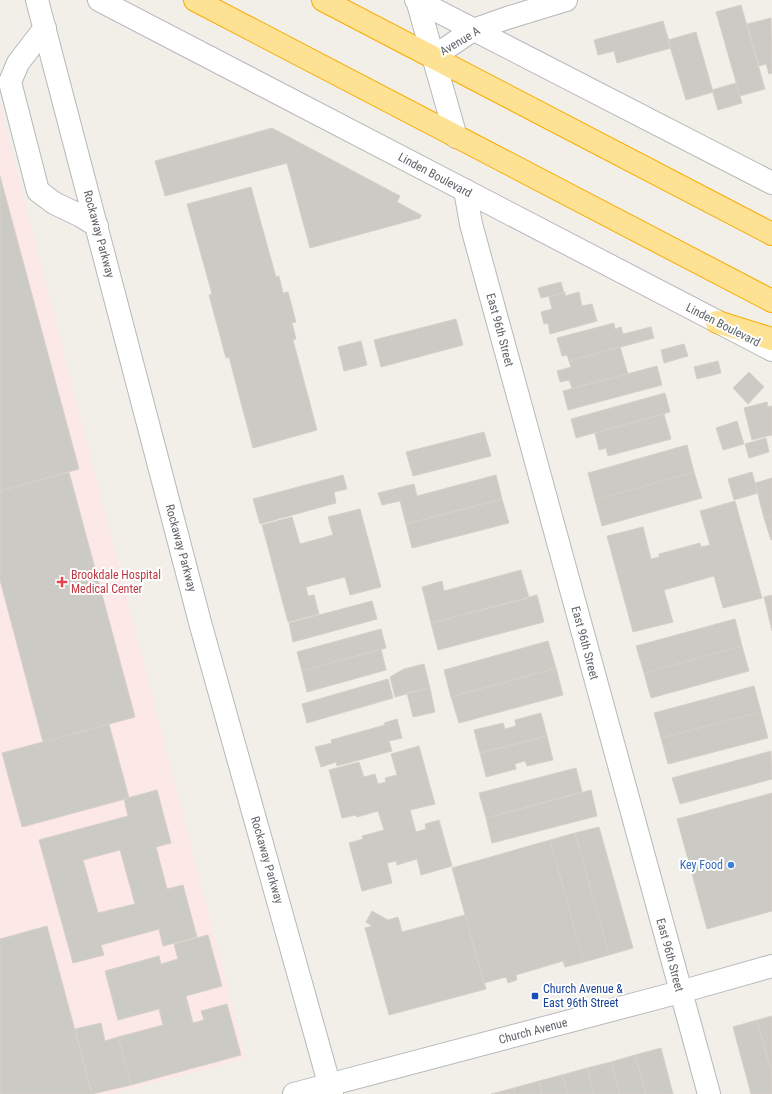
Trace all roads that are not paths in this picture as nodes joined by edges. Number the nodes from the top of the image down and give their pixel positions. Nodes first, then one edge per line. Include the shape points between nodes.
1 (37, 0) edge
2 (99, 0) edge
3 (195, 0) edge
4 (323, 0) edge
5 (417, 0) edge
6 (566, 0) edge
7 (45, 28) junction
8 (473, 30) junction
9 (433, 57) junction
10 (456, 137) junction
11 (772, 183) edge
12 (465, 190) junction
13 (97, 226) junction
14 (772, 234) edge
15 (772, 301) edge
16 (717, 322) junction
17 (772, 340) edge
18 (772, 350) edge
19 (772, 966) edge
20 (680, 992) junction
21 (330, 1089) edge
22 (294, 1094) edge
23 (709, 1094) edge

1 - 7 street, Rockaway Parkway
2 - 12 street, Linden Boulevard
3 - 10 highway
4 - 9 highway
5 - 8 street
5 - 9 street
6 - 8 street, Avenue A
7 - 13 street, Rockaway Parkway
7 - 13 street via 18,63 10,82 38,191 54,203
8 - 9 street, Avenue A
8 - 11 street
9 - 10 street, Avenue A
9 - 14 highway
10 - 15 highway
12 - 16 street, Linden Boulevard
12 - 20 street, East 96th Street via 471,224
13 - 21 street, Rockaway Parkway via 199,619
16 - 17 highway
16 - 18 street, Linden Boulevard
19 - 20 street, Church Avenue
20 - 21 street, Church Avenue
20 - 23 street, East 96th Street
21 - 22 street, Church Avenue

